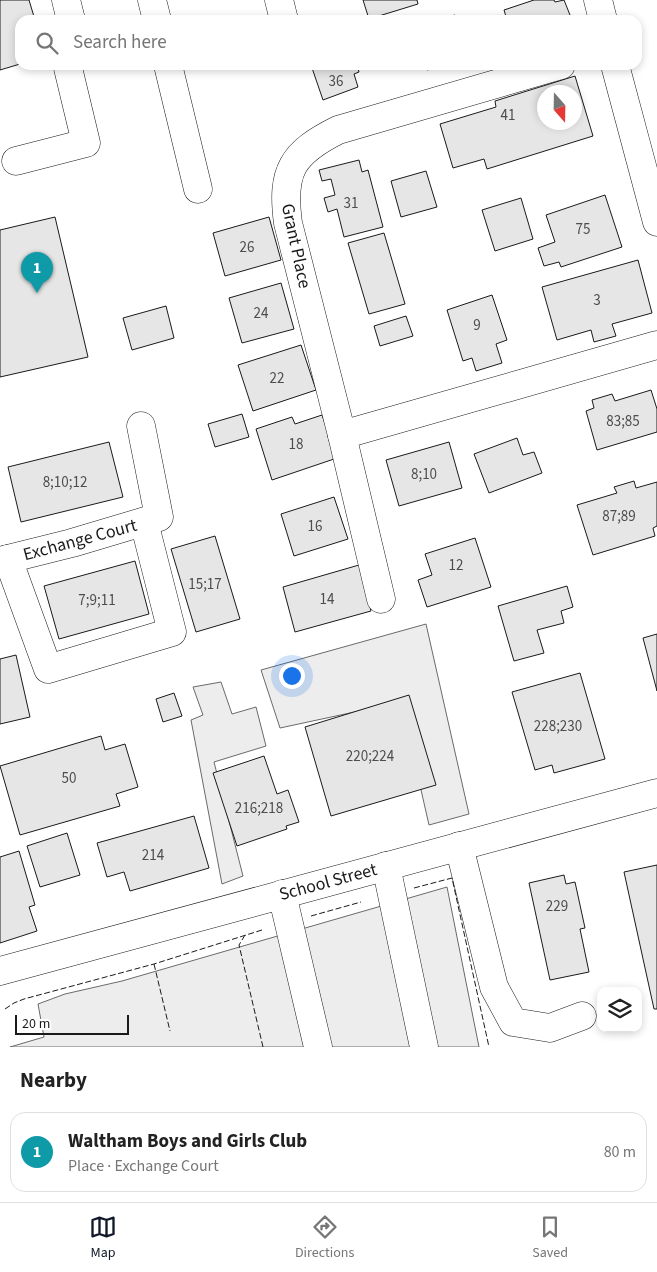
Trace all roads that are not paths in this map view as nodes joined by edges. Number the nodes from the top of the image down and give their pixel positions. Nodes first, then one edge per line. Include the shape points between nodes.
1 (66, 0) edge
2 (152, 0) edge
3 (280, 0) edge
4 (598, 0) edge
5 (69, 15) edge
6 (156, 15) edge
7 (283, 15) edge
8 (602, 15) edge
9 (68, 70) edge
10 (169, 70) edge
11 (545, 70) edge
12 (616, 70) edge
13 (16, 160) dead end
14 (198, 190) dead end
15 (657, 222) edge
16 (657, 345) edge
17 (141, 426) dead end
18 (342, 435) junction
19 (152, 519) junction
20 (4, 560) edge
21 (381, 599) dead end
22 (657, 793) edge
23 (459, 846) junction
24 (386, 866) junction
25 (282, 894) junction
26 (0, 971) edge
27 (582, 1016) dead end
28 (318, 1047) edge
29 (424, 1047) edge

1 - 5 street
2 - 6 street
3 - 7 street
4 - 8 street
9 - 13 street via 86,143
10 - 14 street
11 - 18 street, Grant Place via 338,130 316,141 300,156 288,175 285,198 288,223
12 - 15 street
16 - 18 street
17 - 19 street
18 - 21 street, Grant Place
19 - 20 street, Exchange Court
19 - 20 street via 172,632 48,669
22 - 23 street, School Street
23 - 24 street, School Street
23 - 27 street via 494,987 513,1022 550,1028
24 - 25 street, School Street
24 - 29 street
25 - 26 street, School Street
25 - 28 street

